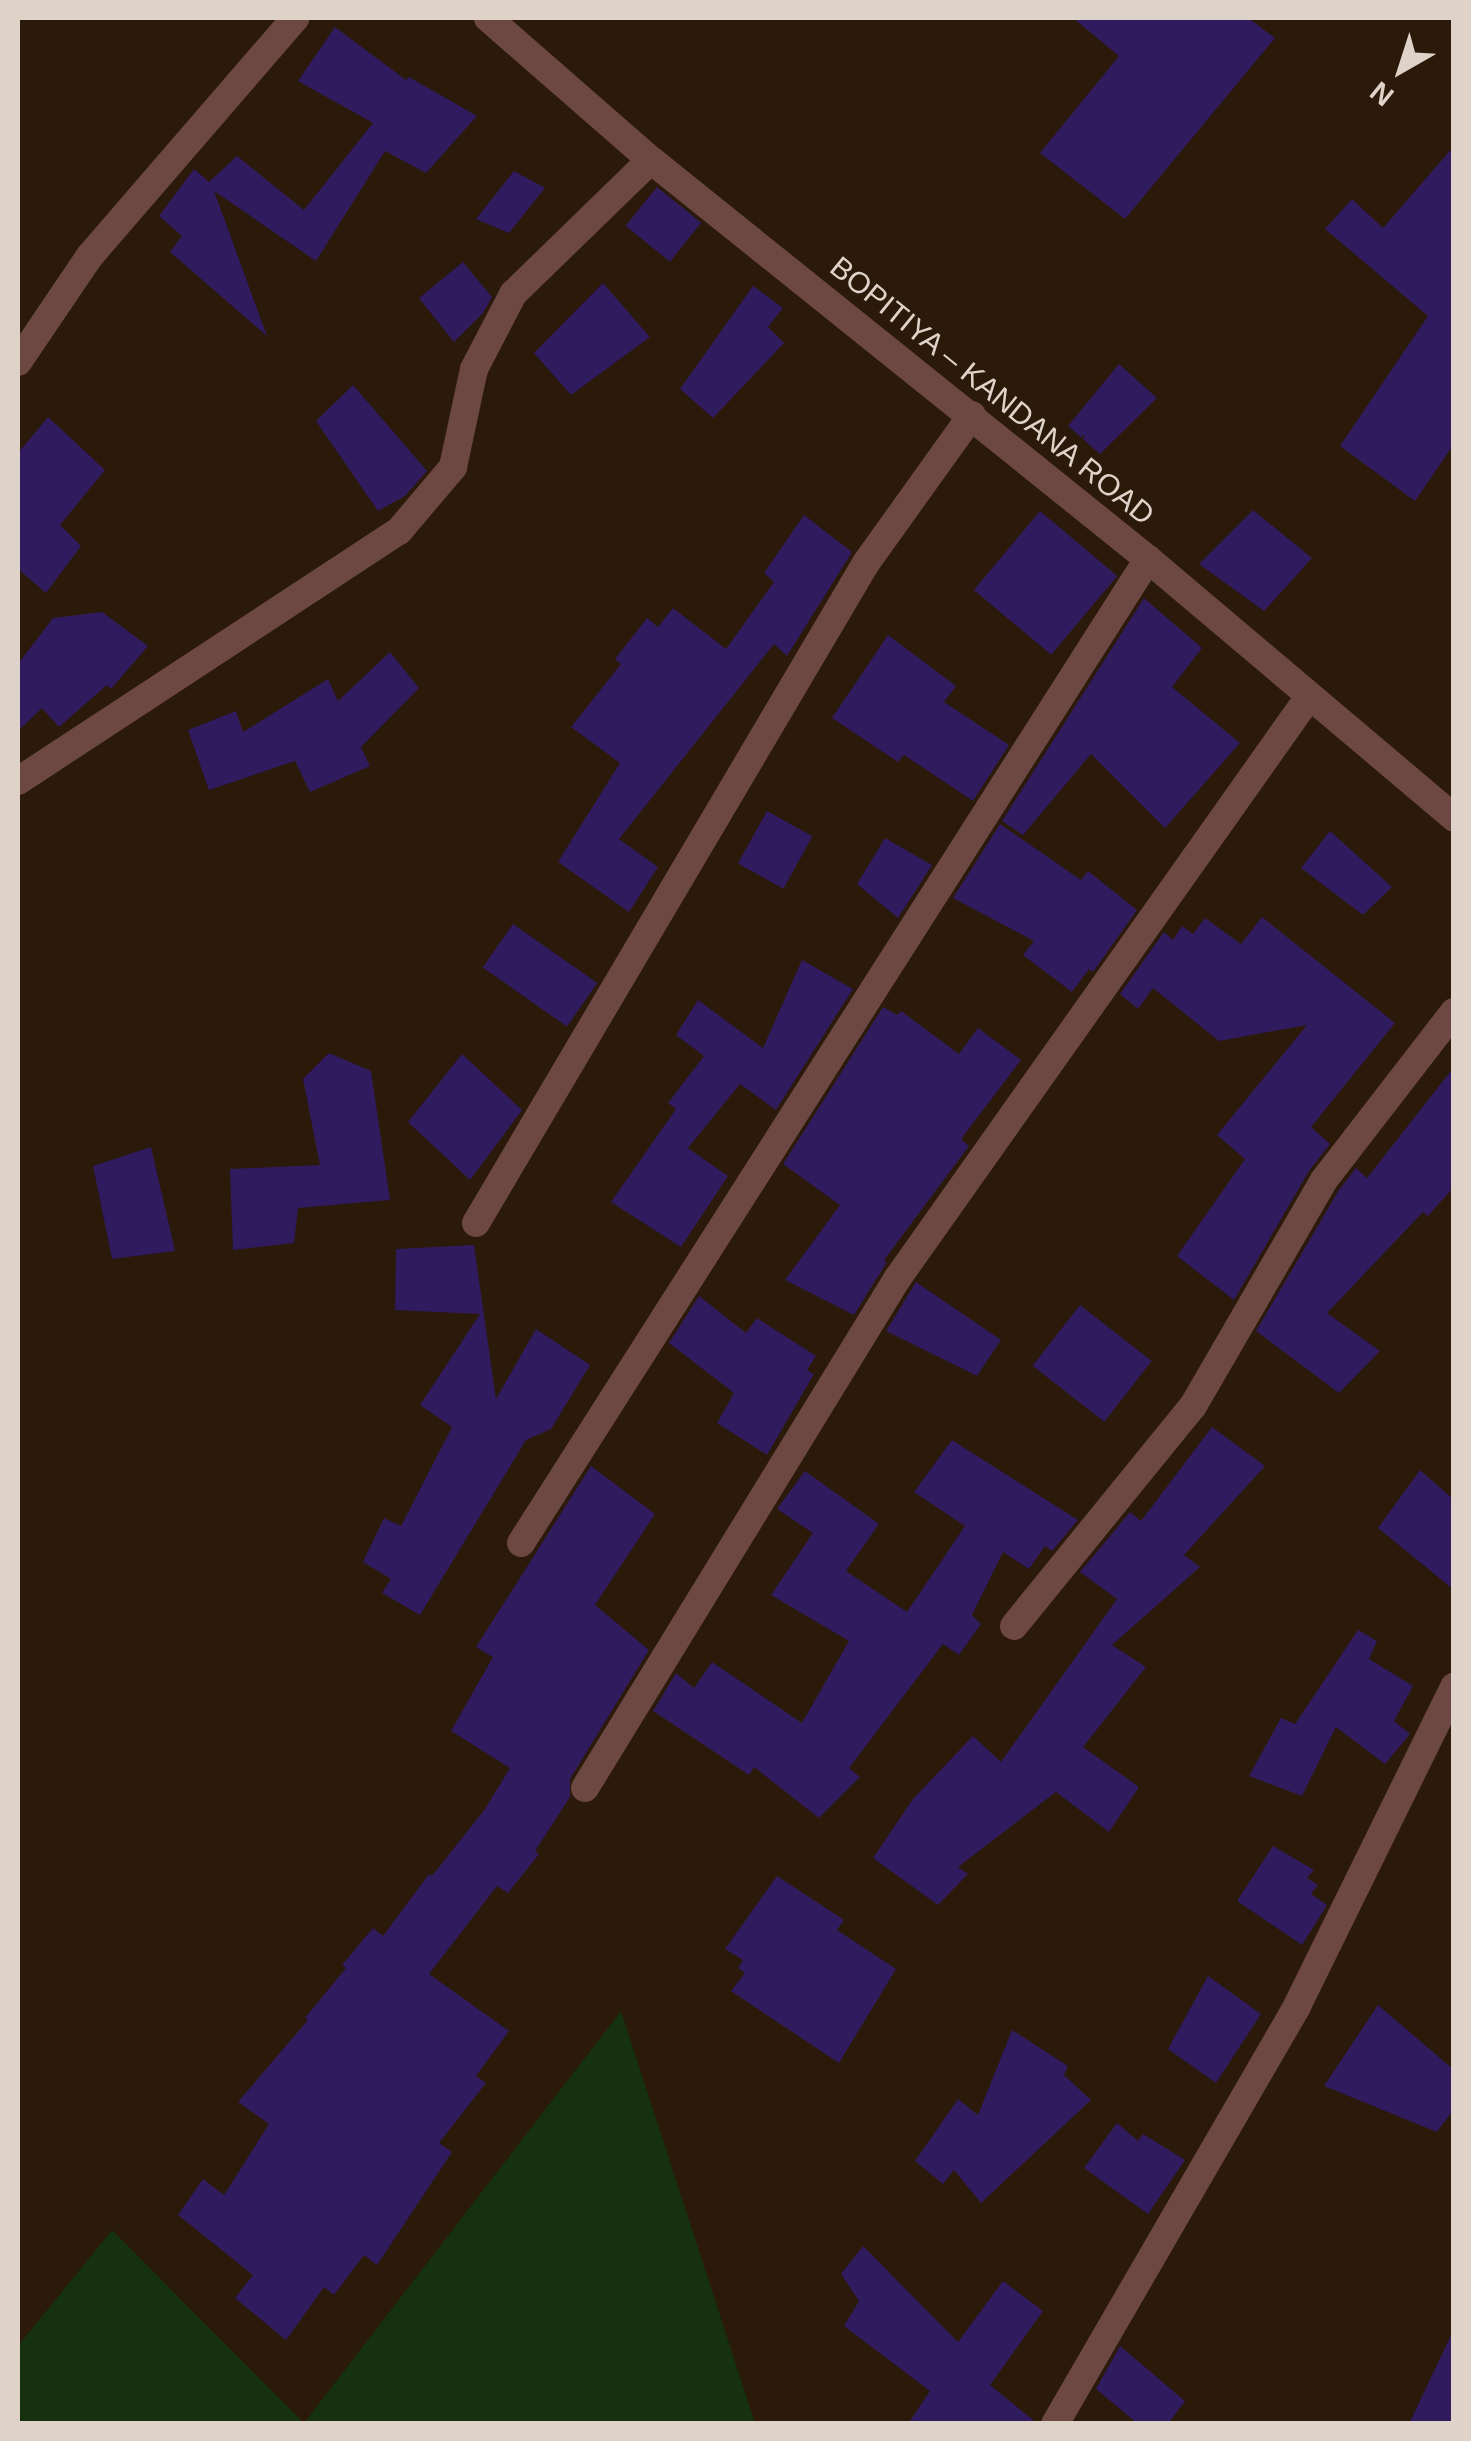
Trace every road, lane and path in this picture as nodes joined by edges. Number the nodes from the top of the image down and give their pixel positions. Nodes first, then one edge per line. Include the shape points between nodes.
1 (295, 18) edge
2 (488, 18) edge
3 (651, 160) junction
4 (18, 362) edge
5 (972, 415) junction
6 (1148, 559) junction
7 (1308, 698) junction
8 (18, 781) edge
9 (1454, 818) edge
10 (1454, 1012) edge
11 (476, 1222) dead end
12 (522, 1543) dead end
13 (1014, 1626) dead end
14 (1454, 1687) edge
15 (584, 1788) dead end
16 (1055, 2424) edge

1 - 4 street via 89,257
2 - 3 street, BOPITIYA – KANDANA ROAD
3 - 5 street, BOPITIYA – KANDANA ROAD
3 - 8 street via 514,294 474,369 453,467 398,531
5 - 6 street, BOPITIYA – KANDANA ROAD
5 - 11 street via 866,563
6 - 7 street, BOPITIYA – KANDANA ROAD
6 - 12 street
7 - 9 street, BOPITIYA – KANDANA ROAD
7 - 15 street via 898,1278
10 - 13 street via 1324,1180 1193,1406
14 - 16 street via 1297,2006

